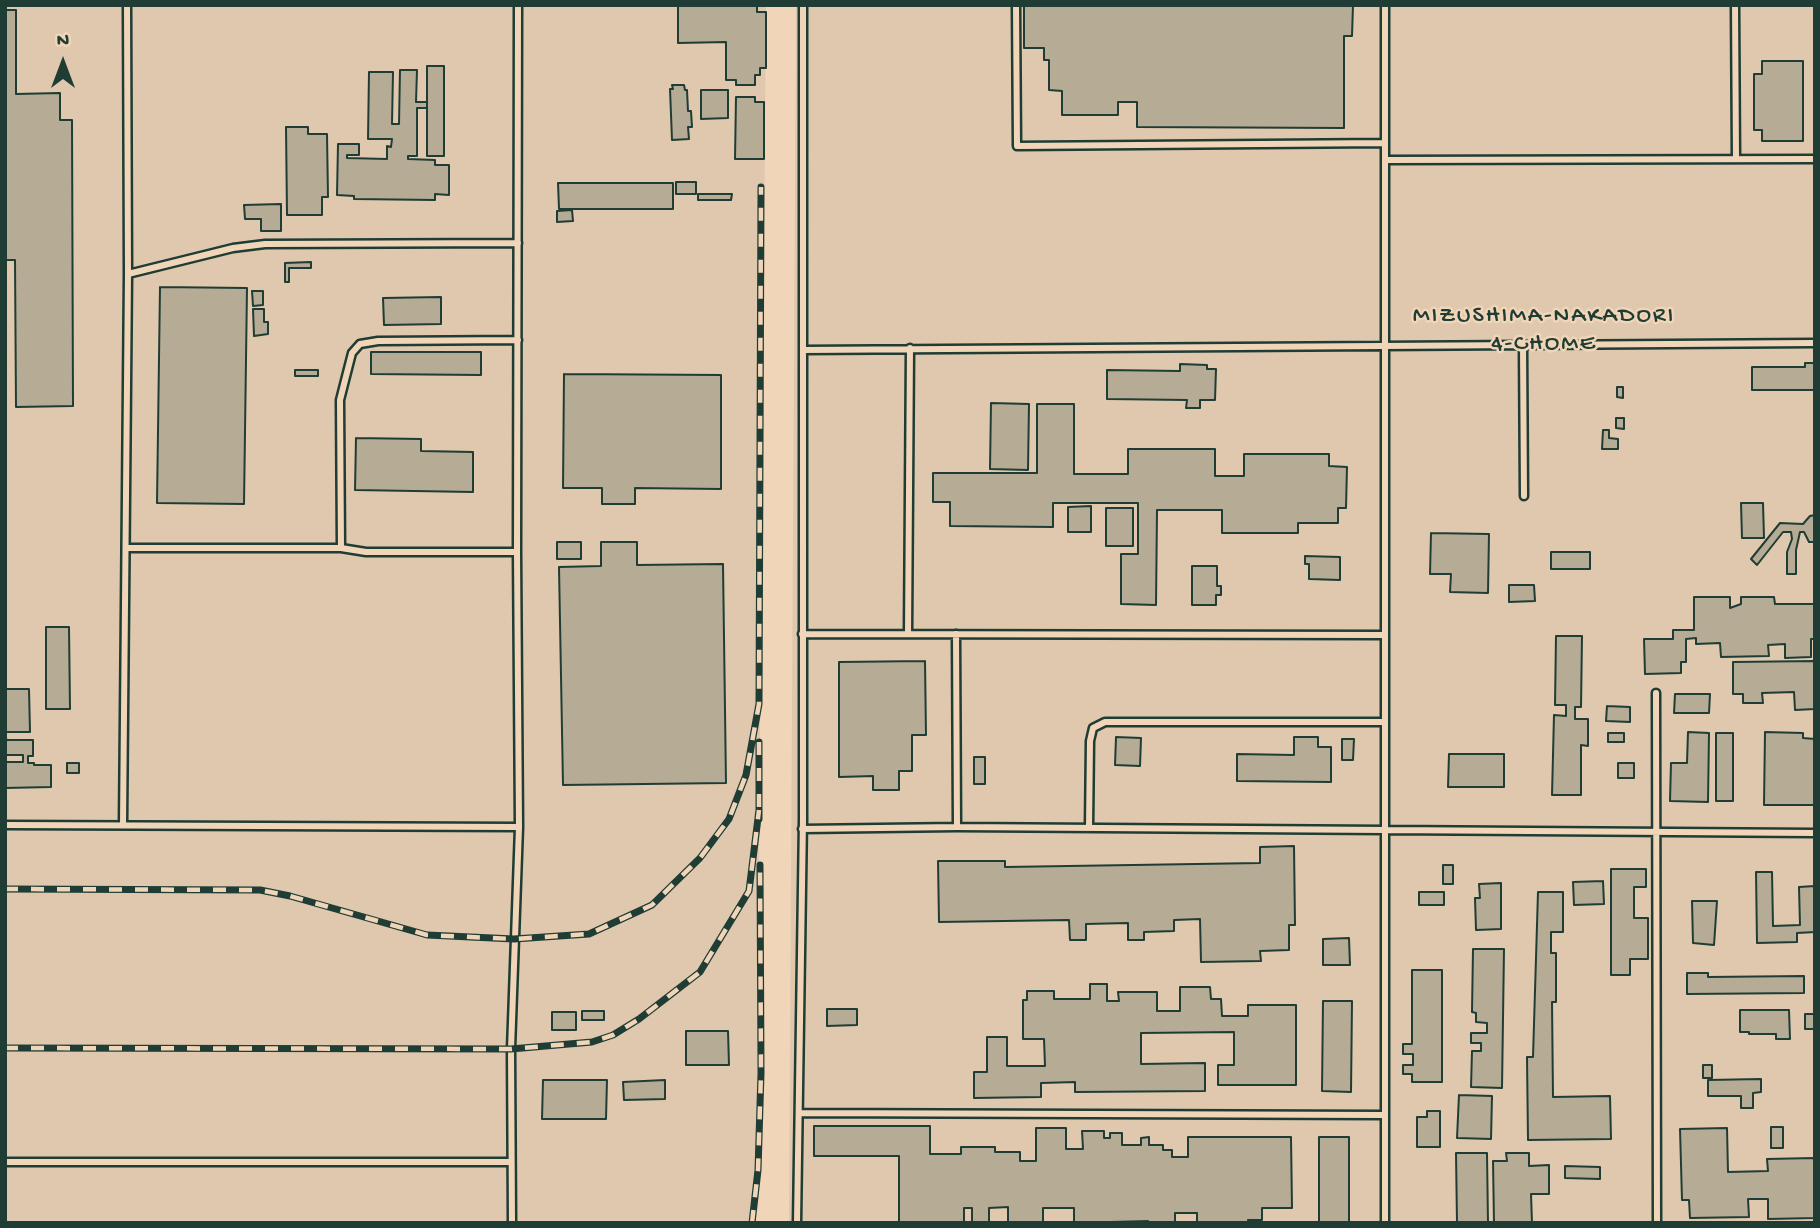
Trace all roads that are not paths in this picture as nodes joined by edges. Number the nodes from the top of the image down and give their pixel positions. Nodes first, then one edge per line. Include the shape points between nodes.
1 (127, 5) edge
2 (518, 5) edge
3 (803, 5) edge
4 (1016, 5) edge
5 (1385, 5) edge
6 (1735, 5) edge
7 (1385, 143) junction
8 (1385, 159) junction
9 (1736, 159) junction
10 (1815, 159) edge
11 (518, 243) junction
12 (128, 274) junction
13 (518, 340) junction
14 (1815, 343) edge
15 (1523, 345) junction
16 (1385, 346) junction
17 (910, 348) junction
18 (803, 350) junction
19 (1524, 496) dead end
20 (126, 548) junction
21 (341, 548) junction
22 (517, 552) junction
23 (802, 634) junction
24 (908, 634) junction
25 (956, 634) junction
26 (1385, 635) junction
27 (1656, 692) dead end
28 (1385, 722) junction
29 (123, 824) junction
30 (5, 825) edge
31 (519, 827) junction
32 (957, 827) junction
33 (1089, 828) junction
34 (802, 829) junction
35 (1385, 829) junction
36 (1655, 832) junction
37 (1815, 833) edge
38 (799, 1113) junction
39 (1384, 1115) junction
40 (5, 1162) edge
41 (511, 1162) junction
42 (512, 1223) edge
43 (797, 1223) edge
44 (1385, 1223) edge
45 (1657, 1223) edge

1 - 12 lane
2 - 11 lane
3 - 18 lane
4 - 7 lane via 1017,146
5 - 7 lane
6 - 9 lane
7 - 8 lane
8 - 9 lane
8 - 16 lane
9 - 10 lane
11 - 12 lane via 265,244
11 - 13 lane
12 - 20 lane
13 - 21 lane via 378,341 360,344 352,353 340,400
13 - 22 lane
14 - 15 lane
15 - 16 lane
15 - 19 lane
16 - 17 lane
16 - 26 lane
17 - 18 lane
17 - 24 lane
18 - 23 lane
20 - 21 lane
20 - 29 lane
21 - 22 lane
22 - 31 lane
23 - 24 lane
23 - 34 lane
24 - 25 lane
25 - 26 lane
25 - 32 lane
26 - 28 lane
27 - 36 lane
28 - 33 lane via 1105,722 1093,728 1090,741
28 - 35 lane
29 - 30 lane
29 - 31 lane
31 - 41 lane
32 - 33 lane
32 - 34 lane
33 - 35 lane
34 - 38 lane
35 - 36 lane
35 - 39 lane
36 - 37 lane
36 - 45 lane
38 - 39 lane
38 - 43 lane
39 - 44 lane
40 - 41 lane
41 - 42 lane

